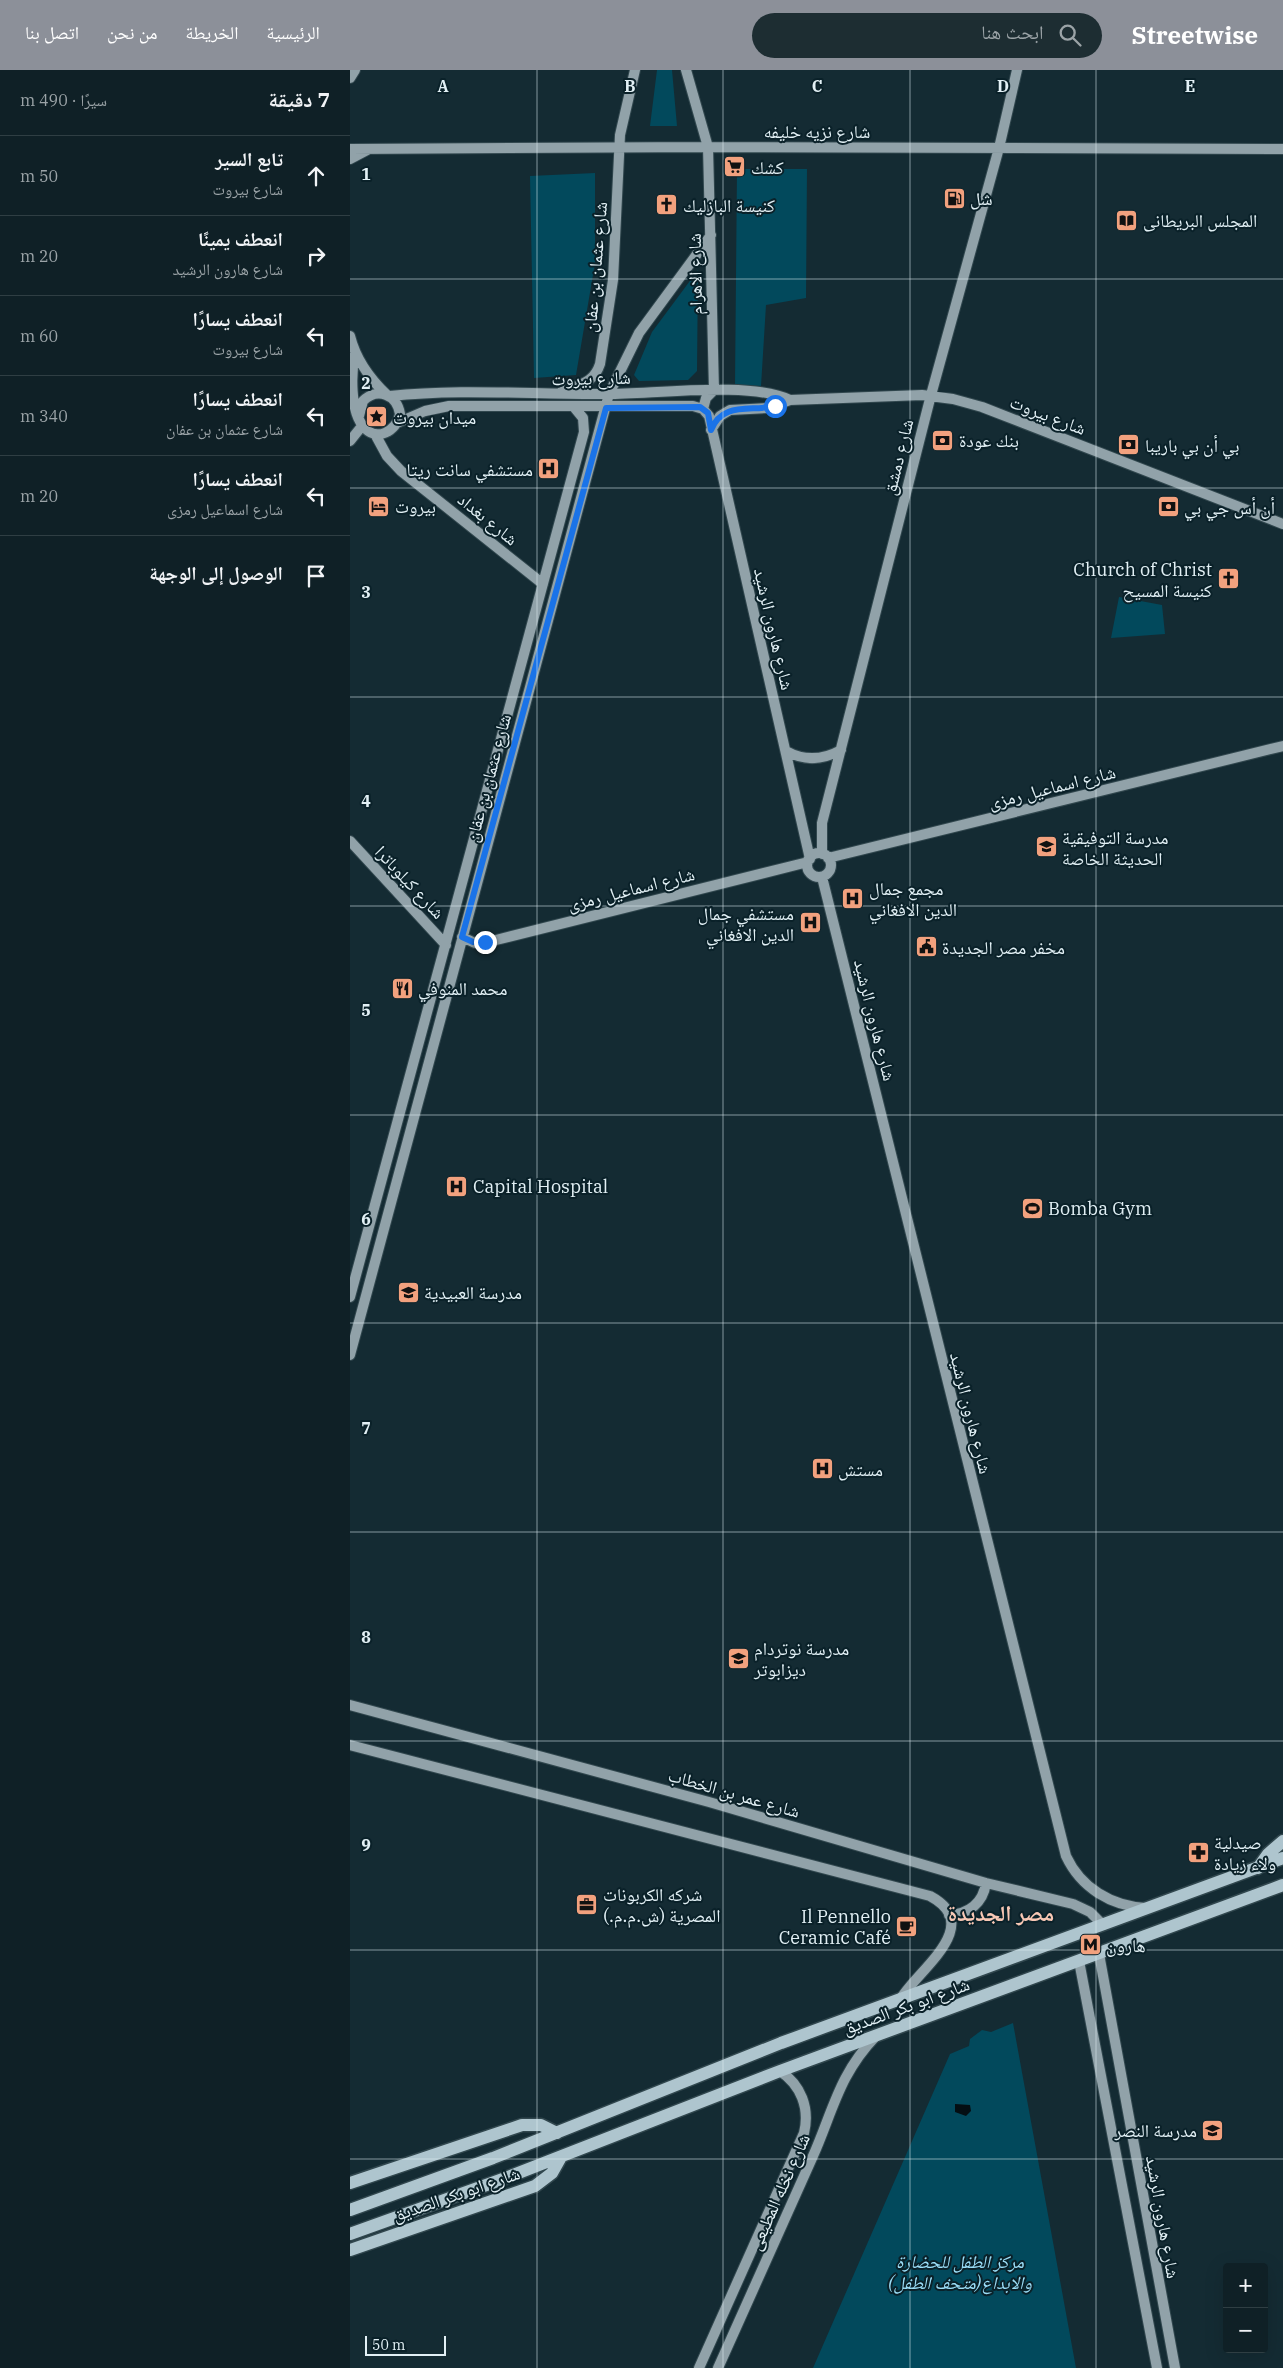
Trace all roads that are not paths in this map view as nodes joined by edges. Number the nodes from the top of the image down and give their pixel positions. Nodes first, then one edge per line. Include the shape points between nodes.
1 (355, 70) edge
2 (634, 70) edge
3 (686, 70) edge
4 (1017, 70) edge
5 (350, 78) edge
6 (619, 147) junction
7 (708, 147) junction
8 (1000, 148) junction
9 (350, 149) edge
10 (369, 149) junction
11 (1283, 149) edge
12 (350, 159) edge
13 (711, 235) junction
14 (350, 336) edge
15 (354, 354) junction
16 (714, 390) junction
17 (609, 394) junction
18 (557, 395) junction
19 (931, 395) junction
20 (389, 396) junction
21 (790, 400) junction
22 (574, 407) junction
23 (606, 408) junction
24 (703, 408) junction
25 (360, 421) junction
26 (397, 423) junction
27 (711, 430) junction
28 (375, 434) junction
29 (350, 441) edge
30 (1283, 524) edge
31 (543, 584) junction
32 (1283, 746) edge
33 (841, 750) junction
34 (786, 751) junction
35 (350, 841) edge
36 (825, 856) junction
37 (809, 860) junction
38 (822, 877) junction
39 (462, 937) junction
40 (446, 945) junction
41 (350, 1298) edge
42 (350, 1355) edge
43 (350, 1705) edge
44 (350, 1745) edge
45 (1283, 1840) edge
46 (1283, 1858) edge
47 (1258, 1868) junction
48 (986, 1883) junction
49 (1283, 1885) edge
50 (1265, 1892) junction
51 (1283, 1896) edge
52 (1149, 1908) junction
53 (948, 1915) junction
54 (1103, 1925) junction
55 (1099, 1954) junction
56 (1079, 1961) junction
57 (900, 2000) junction
58 (877, 2035) junction
59 (780, 2070) junction
60 (557, 2133) junction
61 (561, 2157) junction
62 (350, 2183) edge
63 (350, 2210) edge
64 (350, 2234) edge
65 (350, 2250) edge
66 (698, 2368) edge
67 (718, 2368) edge
68 (1157, 2368) edge
69 (1175, 2368) edge

1 - 5 street
2 - 6 street
3 - 7 street, شارع الاهرام
4 - 8 street, شارع دمشق
6 - 7 street, شارع نزيه خليفه
6 - 10 street, شارع نزيه خليفه
6 - 18 street, شارع عثمان بن عفان via 613,286 600,364 590,381
7 - 8 street, شارع نزيه خليفه
7 - 13 street, شارع الاهرام
8 - 11 street, شارع نزيه خليفه
8 - 19 street, شارع دمشق
9 - 10 street, شارع نزيه خليفه
10 - 12 street
13 - 16 street, شارع الاهرام
13 - 17 street, شارع عثمان بن عفان via 639,333
14 - 15 street
15 - 20 street
15 - 25 street via 352,388
16 - 17 street, شارع بيروت
16 - 21 street, شارع بيروت via 771,394
16 - 24 street via 706,398
17 - 18 street, شارع بيروت
17 - 23 street, شارع عثمان بن عفان
18 - 20 street, شارع بيروت via 434,393
19 - 21 street, شارع بيروت
19 - 30 street, شارع بيروت via 982,407
19 - 33 street, شارع دمشق
20 - 25 street via 376,393 367,397 360,406
20 - 26 street via 399,408
21 - 27 street, شارع بيروت via 768,408 730,410 720,416
22 - 23 street, شارع بيروت
22 - 26 street, شارع بيروت via 449,406 425,411
22 - 31 street, شارع عثمان بن عفان via 583,418 584,432
23 - 24 street, شارع بيروت
23 - 39 street, شارع عثمان بن عفان
24 - 27 street, شارع هارون الرشيد via 709,416
25 - 28 street
25 - 29 street
26 - 28 street via 388,432
27 - 34 street, شارع هارون الرشيد
28 - 31 street, شارع بغداد via 387,456 401,471
31 - 40 street, شارع عثمان بن عفان
32 - 36 street, شارع اسماعيل رمزى
33 - 34 street via 811,758
33 - 36 street, شارع دمشق via 821,830
34 - 37 street, شارع هارون الرشيد
35 - 40 street, شارع كيلوباترا
36 - 37 street via 815,854
36 - 38 street via 830,870
37 - 38 street via 811,874
37 - 39 street, شارع اسماعيل رمزى via 488,942 475,943
38 - 52 street, شارع هارون الرشيد via 1066,1856 1080,1878 1102,1896 1124,1905
39 - 42 street, شارع عثمان بن عفان
40 - 41 street, شارع عثمان بن عفان
43 - 48 street, شارع عمر بن الخطاب via 708,1802
44 - 53 street via 930,1896 943,1906
45 - 47 main road
46 - 47 main road, شارع ابو بكر الصديق
47 - 52 main road, شارع ابو بكر الصديق
48 - 53 street via 975,1906 963,1913
48 - 54 street, شارع عمر بن الخطاب via 1073,1904 1090,1912
49 - 50 main road, شارع ابو بكر الصديق
50 - 51 main road
50 - 55 main road, شارع ابو بكر الصديق
52 - 54 main road, شارع ابو بكر الصديق
53 - 57 street via 951,1926 948,1941
54 - 57 main road, شارع ابو بكر الصديق
55 - 56 main road, شارع ابو بكر الصديق
55 - 69 street, شارع هارون الرشيد
56 - 58 main road, شارع ابو بكر الصديق
56 - 68 street, شارع هارون الرشيد
57 - 60 main road, شارع ابو بكر الصديق via 781,2043
58 - 59 main road, شارع ابو بكر الصديق
58 - 67 street, شارع نخله المطيعى via 841,2085 818,2146
59 - 61 main road, شارع ابو بكر الصديق
59 - 66 street, شارع نخله المطيعى via 793,2082 802,2098 806,2115 804,2133
60 - 62 main road via 541,2124 522,2125
60 - 63 main road, شارع ابو بكر الصديق
61 - 64 main road, شارع ابو بكر الصديق
61 - 65 main road, شارع ابو بكر الصديق via 552,2174 536,2186

